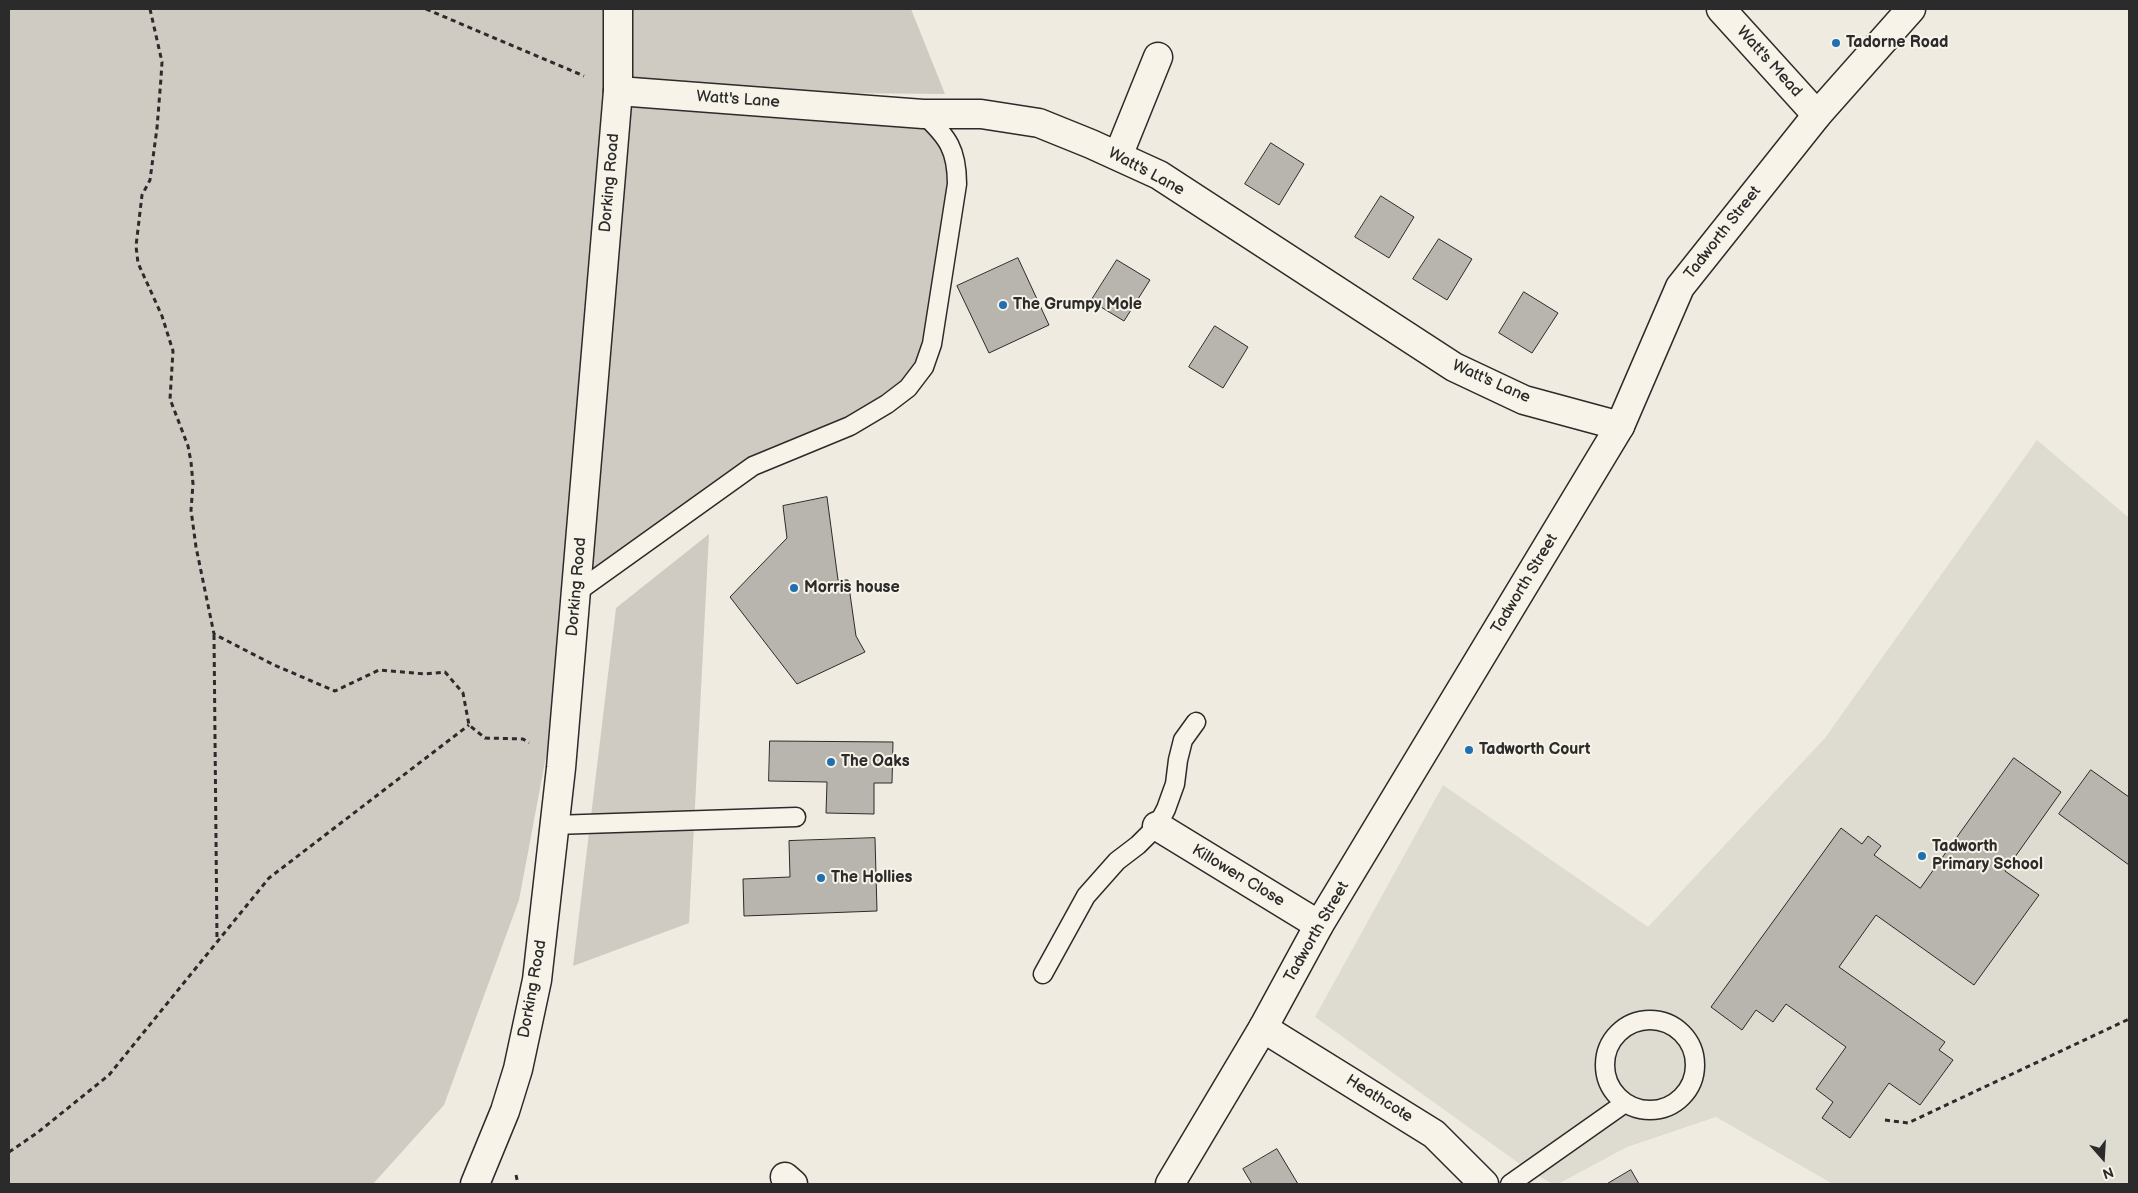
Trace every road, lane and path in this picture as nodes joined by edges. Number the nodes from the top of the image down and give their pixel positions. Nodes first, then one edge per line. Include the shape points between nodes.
1 (150, 9) edge
2 (426, 9) edge
3 (618, 9) edge
4 (1721, 9) edge
5 (1911, 9) edge
6 (1158, 58) dead end
7 (618, 91) junction
8 (922, 114) junction
9 (1817, 115) junction
10 (1118, 156) junction
11 (1620, 426) junction
12 (577, 592) junction
13 (214, 634) junction
14 (1196, 722) dead end
15 (469, 725) junction
16 (561, 768) junction
17 (796, 817) dead end
18 (554, 825) junction
19 (1157, 826) junction
20 (1319, 925) junction
21 (217, 941) junction
22 (1043, 974) dead end
23 (2129, 1019) edge
24 (1263, 1028) junction
25 (1625, 1103) junction
26 (1885, 1120) dead end
27 (9, 1152) edge
28 (486, 1157) junction
29 (468, 1184) edge
30 (475, 1184) edge
31 (1170, 1184) edge
32 (1484, 1184) edge
33 (1510, 1184) edge

1 - 13 path via 162,62 150,180 142,195 136,246 138,263 174,351 170,399 191,462 196,547
2 - 7 path
3 - 7 main road, Dorking Road
4 - 9 main road, Watt's Mead
5 - 9 main road, Tadworth Street
6 - 10 main road
7 - 8 main road, Watt's Lane
7 - 12 main road, Dorking Road
8 - 10 main road, Watt's Lane via 981,114 1039,123
8 - 12 lane via 951,145 957,164 957,184 932,344 924,367 908,388 887,404 850,426 753,466
9 - 11 main road, Tadworth Street via 1680,288
10 - 11 main road, Watt's Lane via 1159,175 1454,367 1524,400
11 - 20 main road, Tadworth Street
12 - 16 main road, Dorking Road
13 - 15 path via 335,691 379,670 425,674 446,672 463,693
13 - 21 path
14 - 19 lane via 1183,740 1175,784
15 - 16 path via 485,738 524,739
15 - 21 path via 269,878
16 - 18 main road, Dorking Road
17 - 18 lane
18 - 28 main road, Dorking Road via 537,980 518,1069
19 - 20 main road, Killowen Close
19 - 22 lane via 1117,861 1086,896
20 - 24 main road, Tadworth Street
21 - 27 path via 109,1075 37,1134
23 - 26 path via 1908,1123
24 - 31 main road, Tadworth Street
24 - 32 main road, Heathcote via 1434,1134
25 - 25 lane via 1607,1081 1605,1067 1612,1039 1635,1022 1650,1019 1677,1028 1694,1051 1696,1065 1688,1091 1671,1106 1659,1110 1636,1109
25 - 33 lane
28 - 29 main road, Dorking Road
28 - 30 main road, Dorking Road

